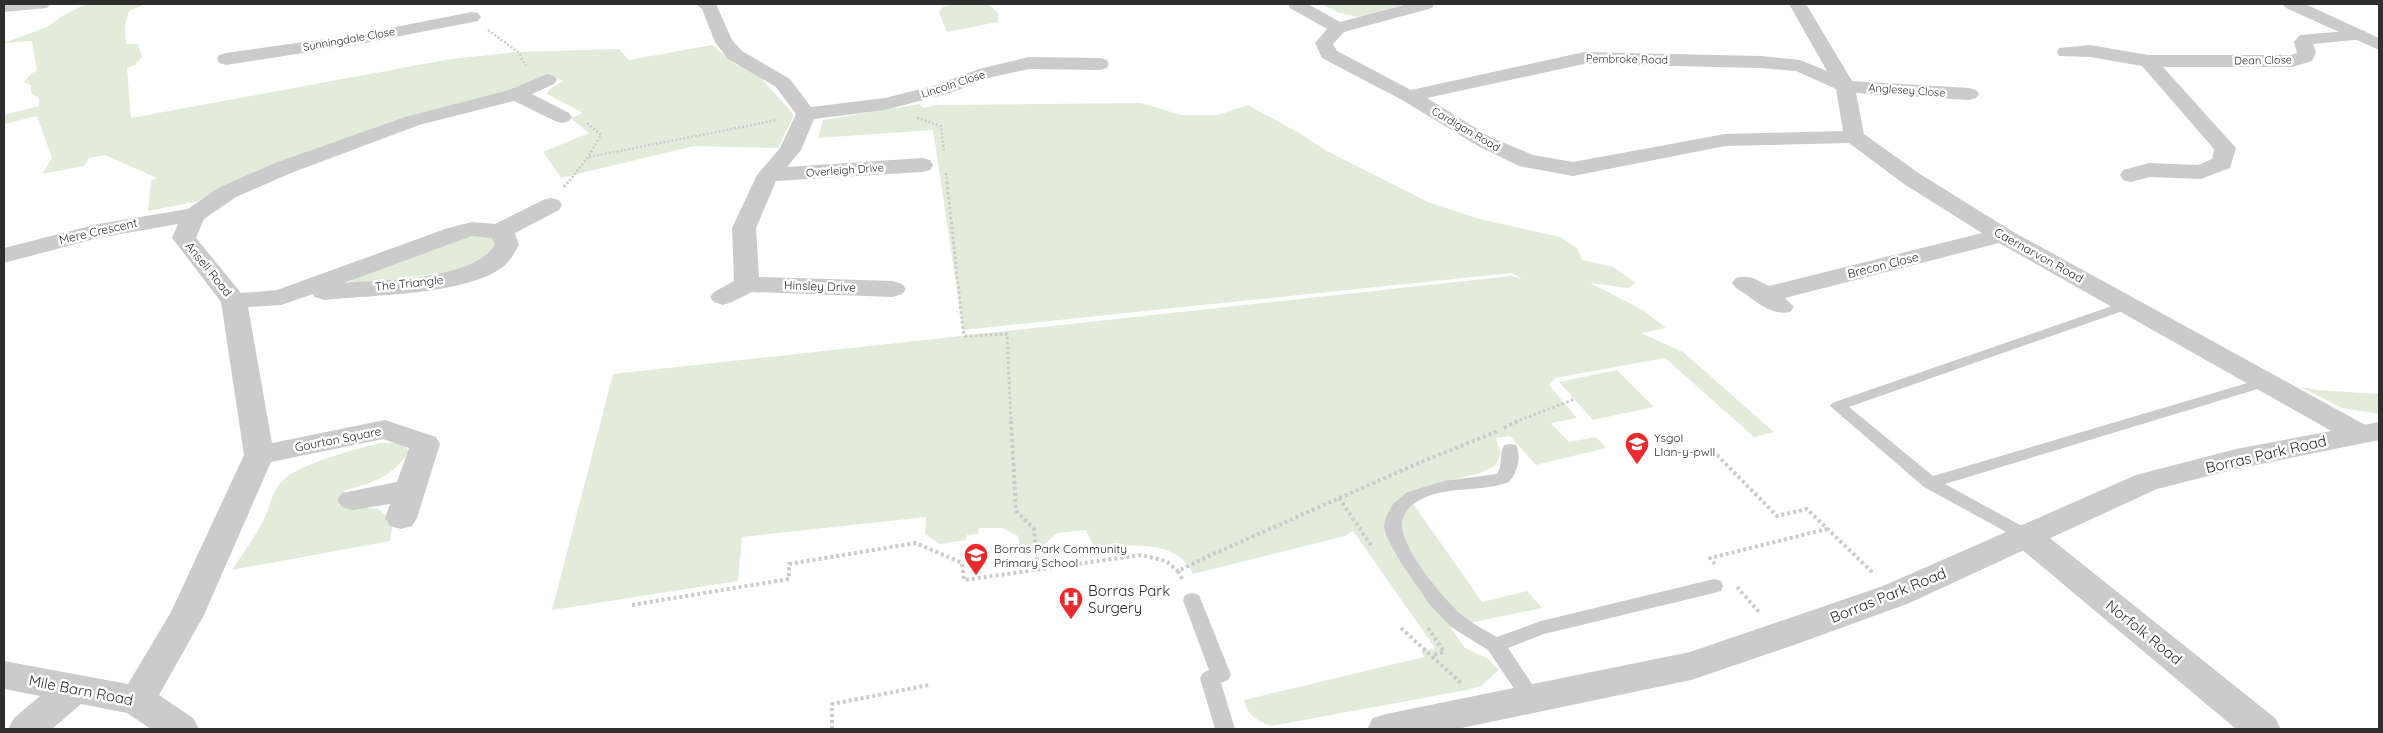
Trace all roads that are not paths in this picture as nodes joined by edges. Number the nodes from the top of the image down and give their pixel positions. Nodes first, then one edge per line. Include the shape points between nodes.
1 (41, 4) edge
2 (457, 4) edge
3 (1296, 4) edge
4 (1426, 4) edge
5 (1798, 4) edge
6 (2292, 4) edge
7 (712, 5) edge
8 (4, 7) edge
9 (472, 17) junction
10 (1338, 28) junction
11 (488, 29) dead end
12 (2359, 35) junction
13 (2379, 44) edge
14 (2066, 52) dead end
15 (223, 59) dead end
16 (2148, 61) junction
17 (1100, 64) dead end
18 (547, 80) dead end
19 (1845, 86) junction
20 (516, 94) junction
21 (1969, 94) dead end
22 (1409, 96) junction
23 (806, 114) junction
24 (562, 117) dead end
25 (1854, 137) junction
26 (922, 165) dead end
27 (2136, 168) dead end
28 (768, 175) junction
29 (551, 205) dead end
30 (194, 215) junction
31 (498, 232) junction
32 (2002, 235) junction
33 (4, 256) edge
34 (747, 284) junction
35 (893, 288) dead end
36 (1764, 295) dead end
37 (281, 297) junction
38 (723, 297) dead end
39 (234, 301) junction
40 (2129, 304) junction
41 (2266, 382) junction
42 (2369, 432) edge
43 (1510, 449) dead end
44 (258, 455) junction
45 (1930, 483) junction
46 (353, 500) dead end
47 (2025, 535) junction
48 (1722, 580) road end
49 (1192, 600) road end
50 (1495, 645) junction
51 (4, 675) edge
52 (74, 689) junction
53 (1532, 699) junction
54 (137, 700) junction
55 (27, 729) edge
56 (180, 729) edge
57 (1224, 729) edge
58 (1386, 729) edge
59 (2262, 729) edge

1 - 8 street
2 - 9 street
3 - 10 street
4 - 10 street
5 - 19 street
6 - 12 street
7 - 23 street via 724,42 735,55 782,83
9 - 11 street
9 - 15 street, Sunningdale Close via 354,40
10 - 22 street, Cardigan Road via 1324,42 1329,54
12 - 13 street
12 - 16 street, Dean Close via 2306,39 2303,42 2307,52 2304,57 2292,61
14 - 16 street, Dean Close via 2088,48
16 - 27 street via 2225,148 2222,163 2202,172
17 - 23 street, Lincoln Close via 1029,63 879,106
18 - 20 street
19 - 21 street, Anglesey Close
19 - 22 street, Pembroke Road via 1800,66 1761,62 1584,58
19 - 25 street
20 - 24 street
20 - 30 street via 412,121 283,168 228,192
22 - 25 street, Cardigan Road via 1485,142 1527,161 1573,169 1725,140
23 - 28 street via 790,150
25 - 32 street, Caernarvon Road via 1912,179
26 - 28 street, Overleigh Drive
28 - 34 street via 744,228
29 - 31 street
30 - 33 street, Mere Crescent via 138,221
30 - 39 street, Ansell Road via 184,238
31 - 37 street, The Triangle via 472,230 456,233
31 - 37 street, The Triangle via 506,237 507,244 500,256 470,275
32 - 36 street, Brecon Close
32 - 40 street, Caernarvon Road
34 - 35 street, Hinsley Drive
34 - 38 street
37 - 39 street, The Triangle
39 - 44 street, Ansell Road
40 - 41 street, Caernarvon Road
40 - 45 lane via 1838,406
41 - 42 street, Caernarvon Road
41 - 45 lane
42 - 47 street, Borras Park Road via 2236,459 2147,482
43 - 50 lane via 1505,476 1492,481 1442,487 1413,496 1397,511 1392,527 1418,576 1446,611
44 - 46 street, Gourton Square via 385,429 425,444 405,504
44 - 54 street via 187,614
45 - 47 lane
47 - 53 street, Borras Park Road via 1895,595 1692,666
47 - 59 street, Norfolk Road
48 - 50 lane via 1541,628
49 - 57 lane via 1221,675 1210,678
50 - 53 lane
51 - 52 street, Mile Barn Road
52 - 54 street, Mile Barn Road
52 - 55 street
53 - 58 street, Borras Park Road
54 - 56 street, Mile Barn Road

